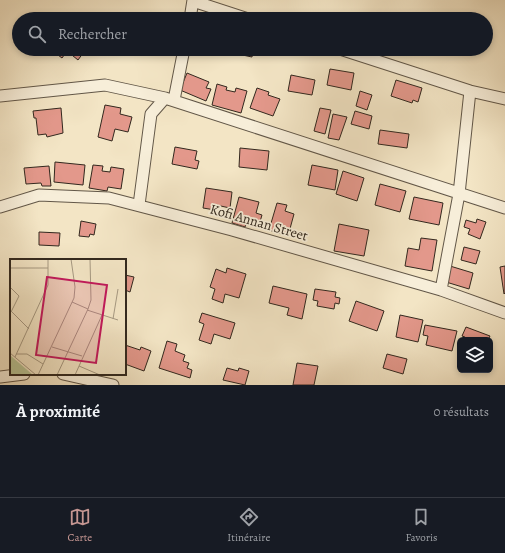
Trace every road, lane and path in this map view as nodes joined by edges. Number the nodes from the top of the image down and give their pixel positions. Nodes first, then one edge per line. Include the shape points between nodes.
1 (193, 1) edge
2 (191, 12) edge
3 (227, 12) edge
4 (182, 56) edge
5 (362, 56) edge
6 (470, 91) junction
7 (0, 96) edge
8 (169, 99) junction
9 (505, 99) edge
10 (459, 194) junction
11 (139, 205) junction
12 (0, 207) edge
13 (505, 208) edge
14 (441, 290) junction
15 (505, 313) edge
16 (16, 375) edge
17 (68, 375) edge
18 (0, 377) edge
19 (113, 385) edge

1 - 2 street
1 - 3 street
4 - 8 street
5 - 6 street
6 - 9 street
6 - 10 street
7 - 8 street via 105,84
8 - 10 street
8 - 11 street via 151,114
10 - 13 street
10 - 14 street
11 - 12 street, Kofi Annan Street via 109,198 39,195
11 - 14 street, Kofi Annan Street
14 - 15 street, Kofi Annan Street
16 - 18 street
17 - 19 street

